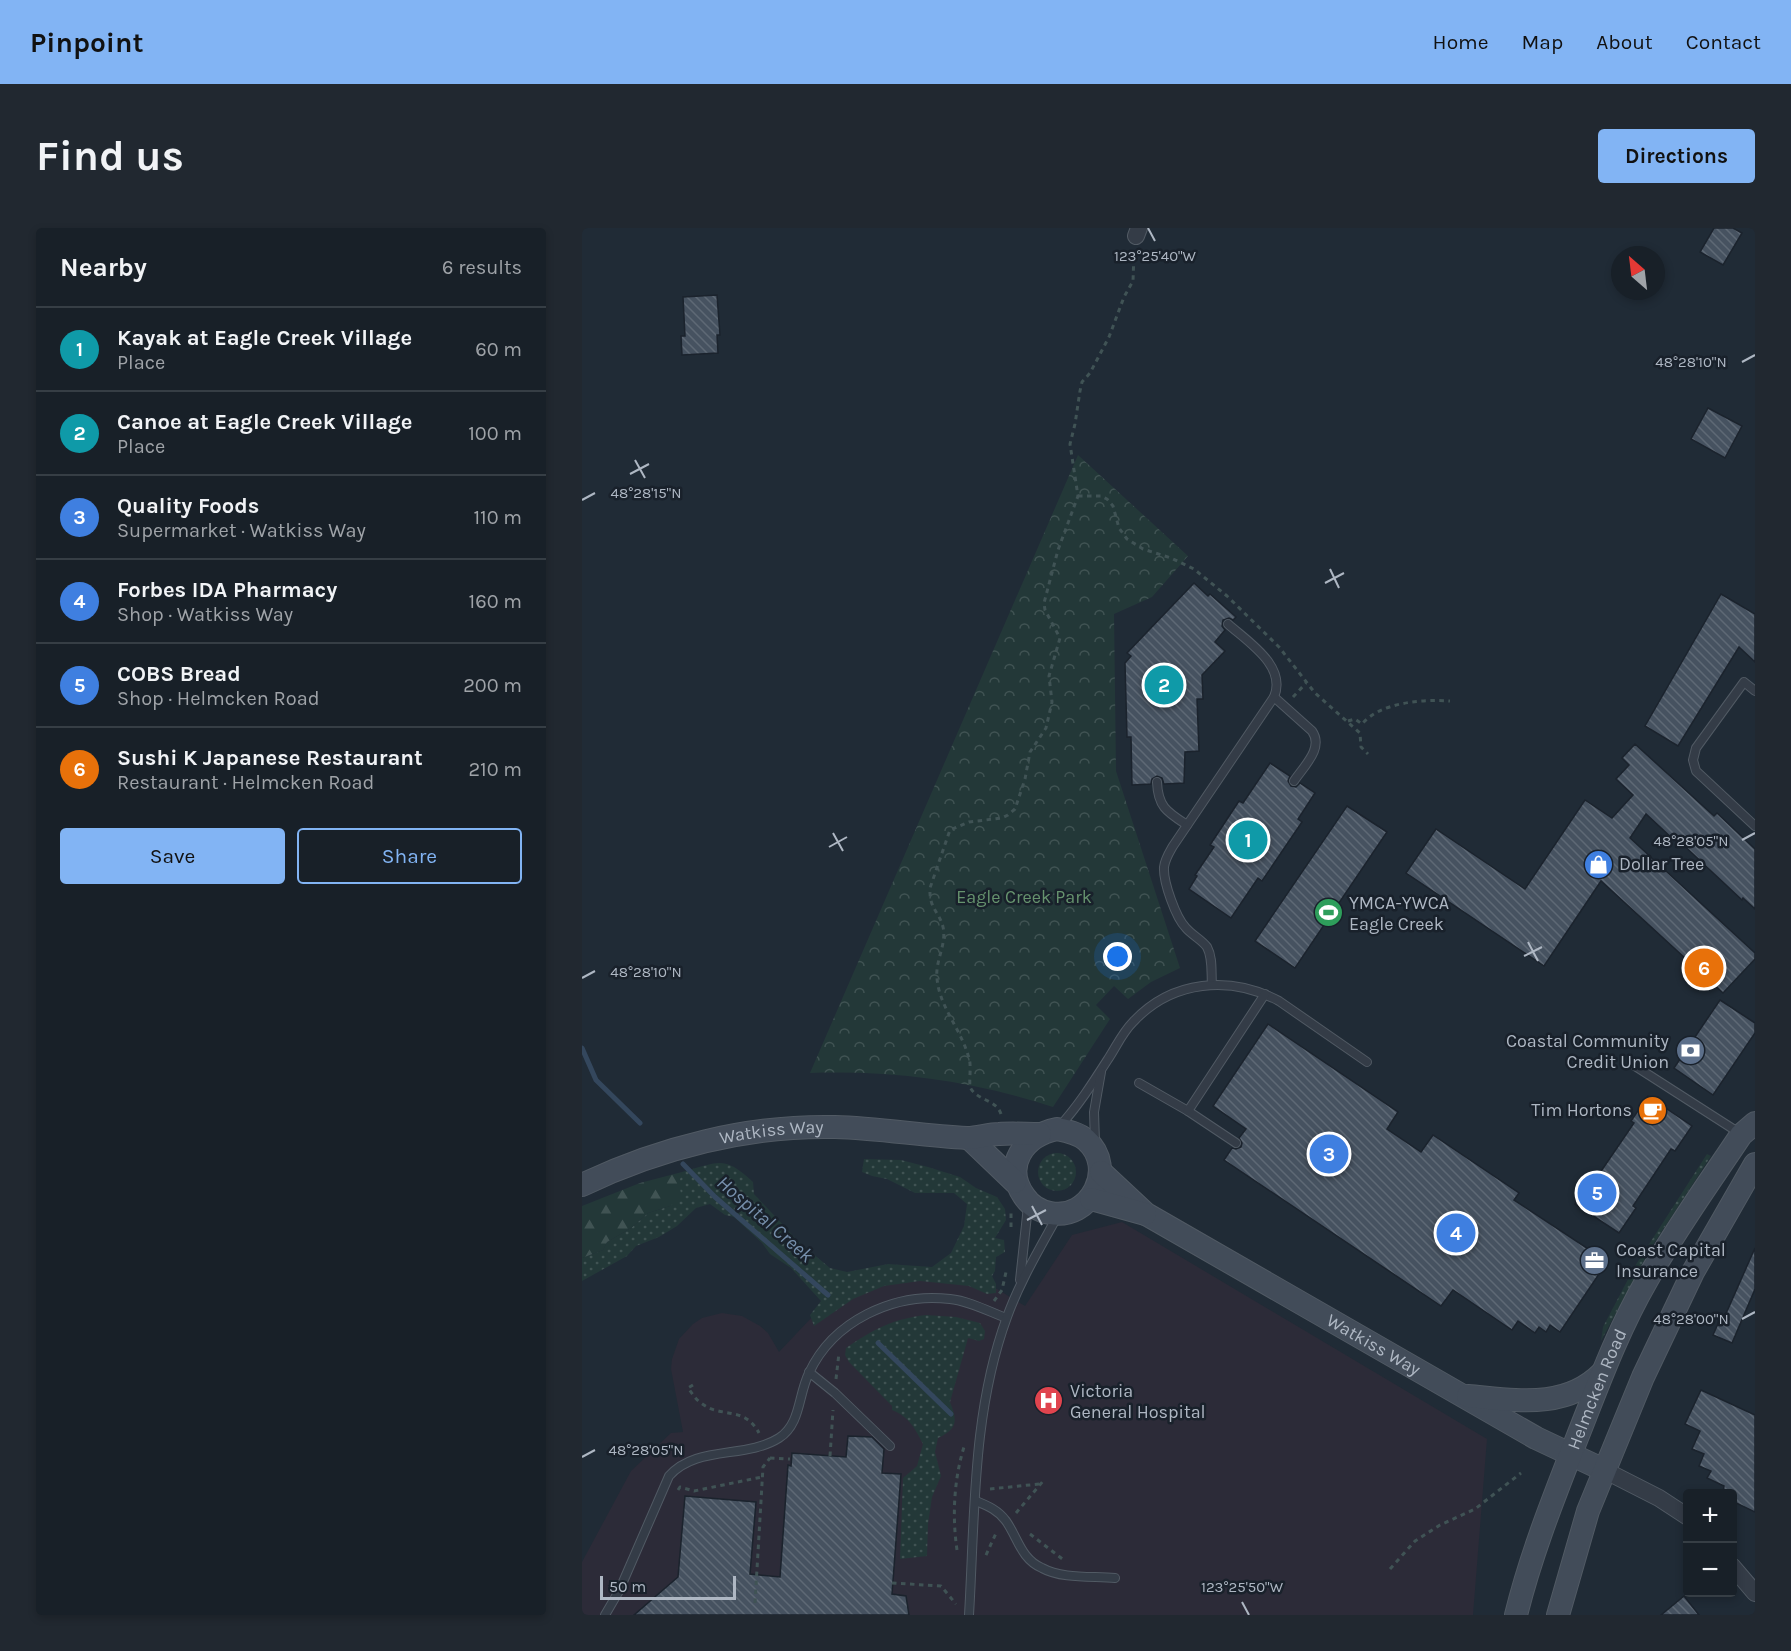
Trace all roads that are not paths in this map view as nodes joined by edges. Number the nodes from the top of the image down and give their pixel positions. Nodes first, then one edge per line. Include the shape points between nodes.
1 (1228, 624) dead end
2 (1755, 691) edge
3 (1274, 697) junction
4 (1294, 781) dead end
5 (1157, 782) dead end
6 (1187, 825) junction
7 (1755, 826) edge
8 (1212, 984) junction
9 (1265, 994) junction
10 (1367, 1062) dead end
11 (1635, 1066) dead end
12 (1102, 1069) junction
13 (1139, 1083) dead end
14 (1188, 1111) junction
15 (1748, 1129) edge
16 (1048, 1132) junction
17 (969, 1138) junction
18 (1236, 1143) dead end
19 (1099, 1163) junction
20 (1755, 1164) edge
21 (1015, 1182) junction
22 (582, 1185) edge
23 (1091, 1199) junction
24 (1019, 1206) junction
25 (1146, 1214) junction
26 (1059, 1215) junction
27 (1019, 1286) junction
28 (1006, 1318) junction
29 (1605, 1370) junction
30 (809, 1372) junction
31 (1461, 1396) junction
32 (891, 1446) dead end
33 (1571, 1455) junction
34 (1604, 1470) junction
35 (976, 1501) junction
36 (1683, 1514) edge
37 (1737, 1572) edge
38 (1115, 1578) dead end
39 (1755, 1593) edge
40 (980, 1613) dead end
41 (969, 1614) edge
42 (605, 1615) edge
43 (1516, 1615) edge
44 (1558, 1615) edge

1 - 3 lane via 1271,664 1278,680
2 - 7 lane via 1744,682 1696,748 1693,760 1696,771
3 - 4 lane via 1316,737 1317,743
3 - 6 lane
5 - 6 lane via 1161,804
6 - 8 lane via 1166,859 1164,874 1181,921 1209,953
8 - 9 lane
8 - 12 lane via 1177,992 1143,1013 1122,1036
9 - 10 lane
9 - 14 lane
11 - 15 lane
12 - 16 lane via 1071,1114
12 - 19 lane via 1094,1121
13 - 14 lane
14 - 18 lane
15 - 29 street, Helmcken Road via 1646,1281
16 - 17 street, Watkiss Way
16 - 19 street via 1073,1132 1087,1140
16 - 21 street via 1027,1142 1019,1154
17 - 21 street
17 - 22 street, Watkiss Way via 849,1128 783,1130 672,1150
19 - 23 street via 1098,1186
19 - 25 street, Watkiss Way
20 - 34 street, Helmcken Road via 1689,1281
21 - 24 street
23 - 25 street, Watkiss Way
23 - 26 street via 1076,1210
24 - 26 street
24 - 27 lane
25 - 31 street, Watkiss Way
26 - 27 lane
27 - 28 lane
28 - 30 lane via 952,1299 894,1304 868,1314 838,1333
28 - 35 lane via 983,1403
29 - 31 street via 1589,1385 1556,1398 1524,1401
29 - 33 street, Helmcken Road
30 - 32 lane
30 - 42 lane via 795,1421 787,1432 765,1445 691,1460 669,1476
31 - 33 street, Watkiss Way
33 - 34 street, Watkiss Way
33 - 43 street, Helmcken Road
34 - 36 street
34 - 44 street, Helmcken Road
35 - 38 lane via 1001,1515 1026,1556 1041,1568 1060,1574
35 - 41 lane
37 - 39 street
40 - 41 lane

